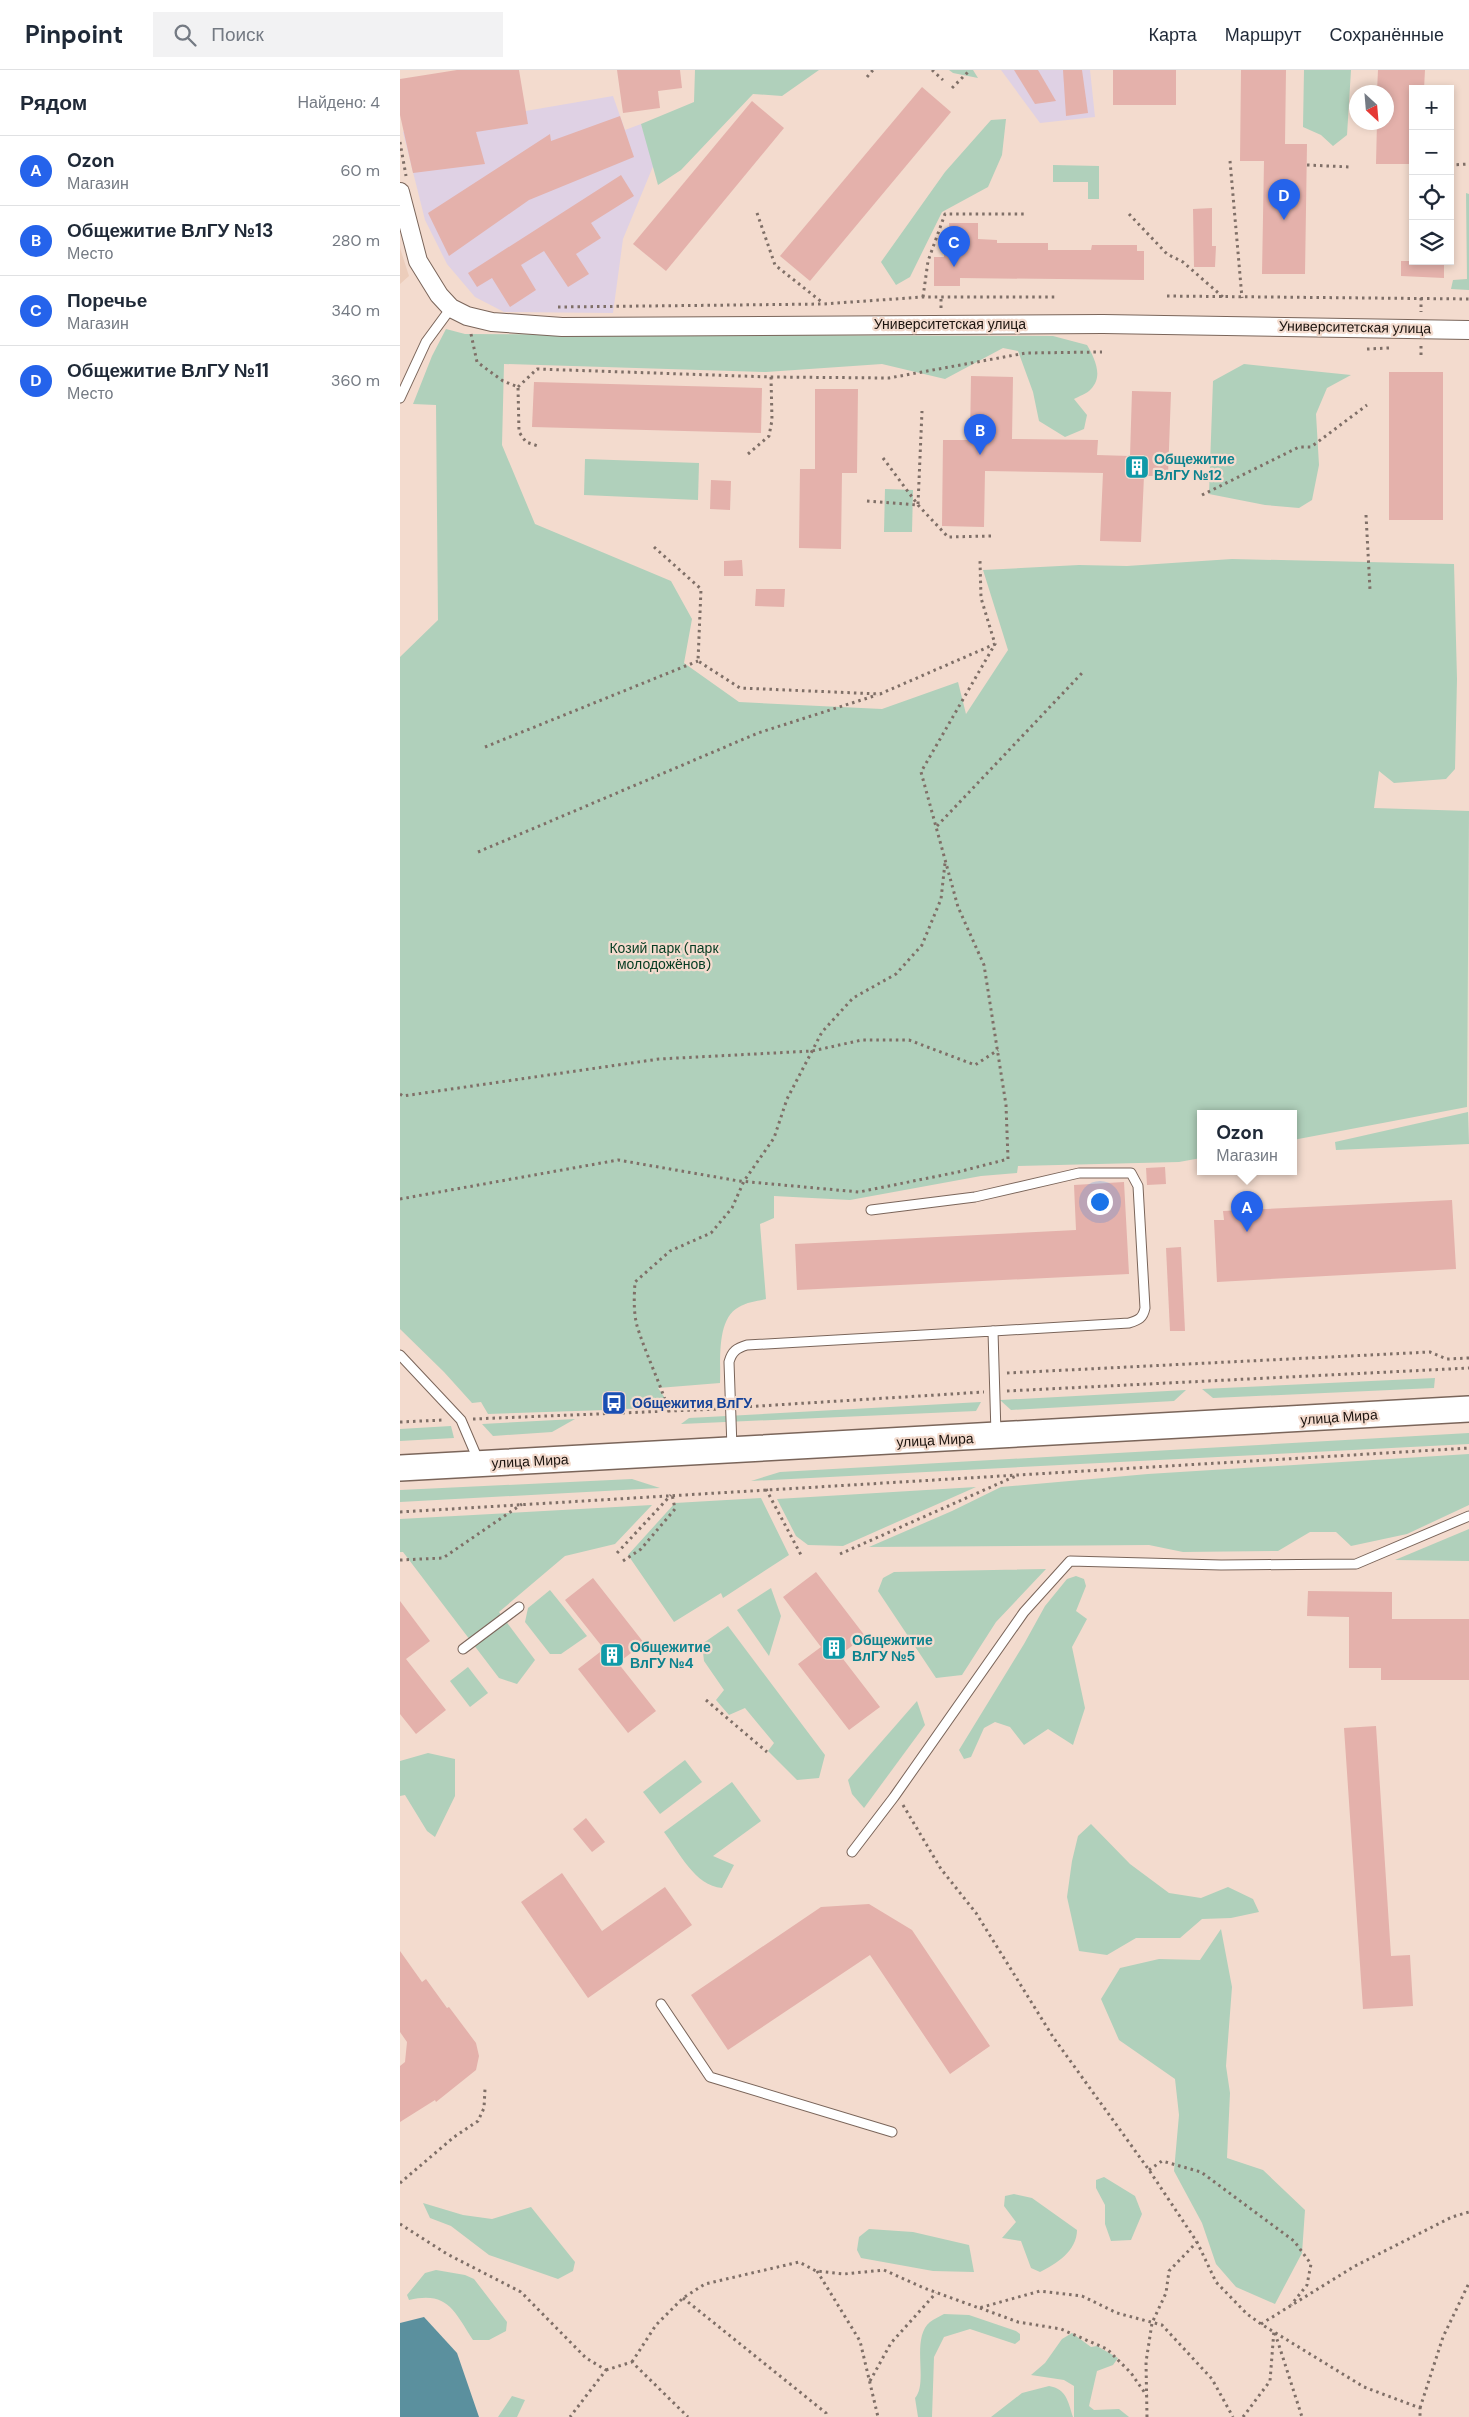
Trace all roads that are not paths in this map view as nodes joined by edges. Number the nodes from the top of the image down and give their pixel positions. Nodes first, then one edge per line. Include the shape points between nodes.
1 (404, 186) edge
2 (445, 301) junction
3 (1469, 330) edge
4 (400, 398) edge
5 (871, 1210) dead end
6 (993, 1331) junction
7 (400, 1355) edge
8 (1469, 1409) edge
9 (996, 1436) junction
10 (732, 1450) junction
11 (480, 1464) junction
12 (400, 1468) edge
13 (1469, 1516) edge
14 (519, 1607) dead end
15 (463, 1649) dead end
16 (852, 1852) dead end
17 (661, 2004) dead end
18 (892, 2132) dead end

1 - 2 street via 418,261
2 - 3 street, Университетская улица via 467,316 492,322 562,326 1093,324
2 - 4 lane
5 - 6 lane via 975,1197 1079,1173 1131,1173 1138,1186 1143,1316 1129,1324
6 - 9 lane
6 - 10 lane via 738,1348 728,1362
7 - 11 lane via 461,1420
8 - 9 main road, улица Мира
9 - 10 main road, улица Мира
10 - 11 main road, улица Мира
11 - 12 main road, улица Мира
13 - 16 lane via 1356,1564 1070,1561 1024,1612
14 - 15 lane
17 - 18 lane via 710,2077

